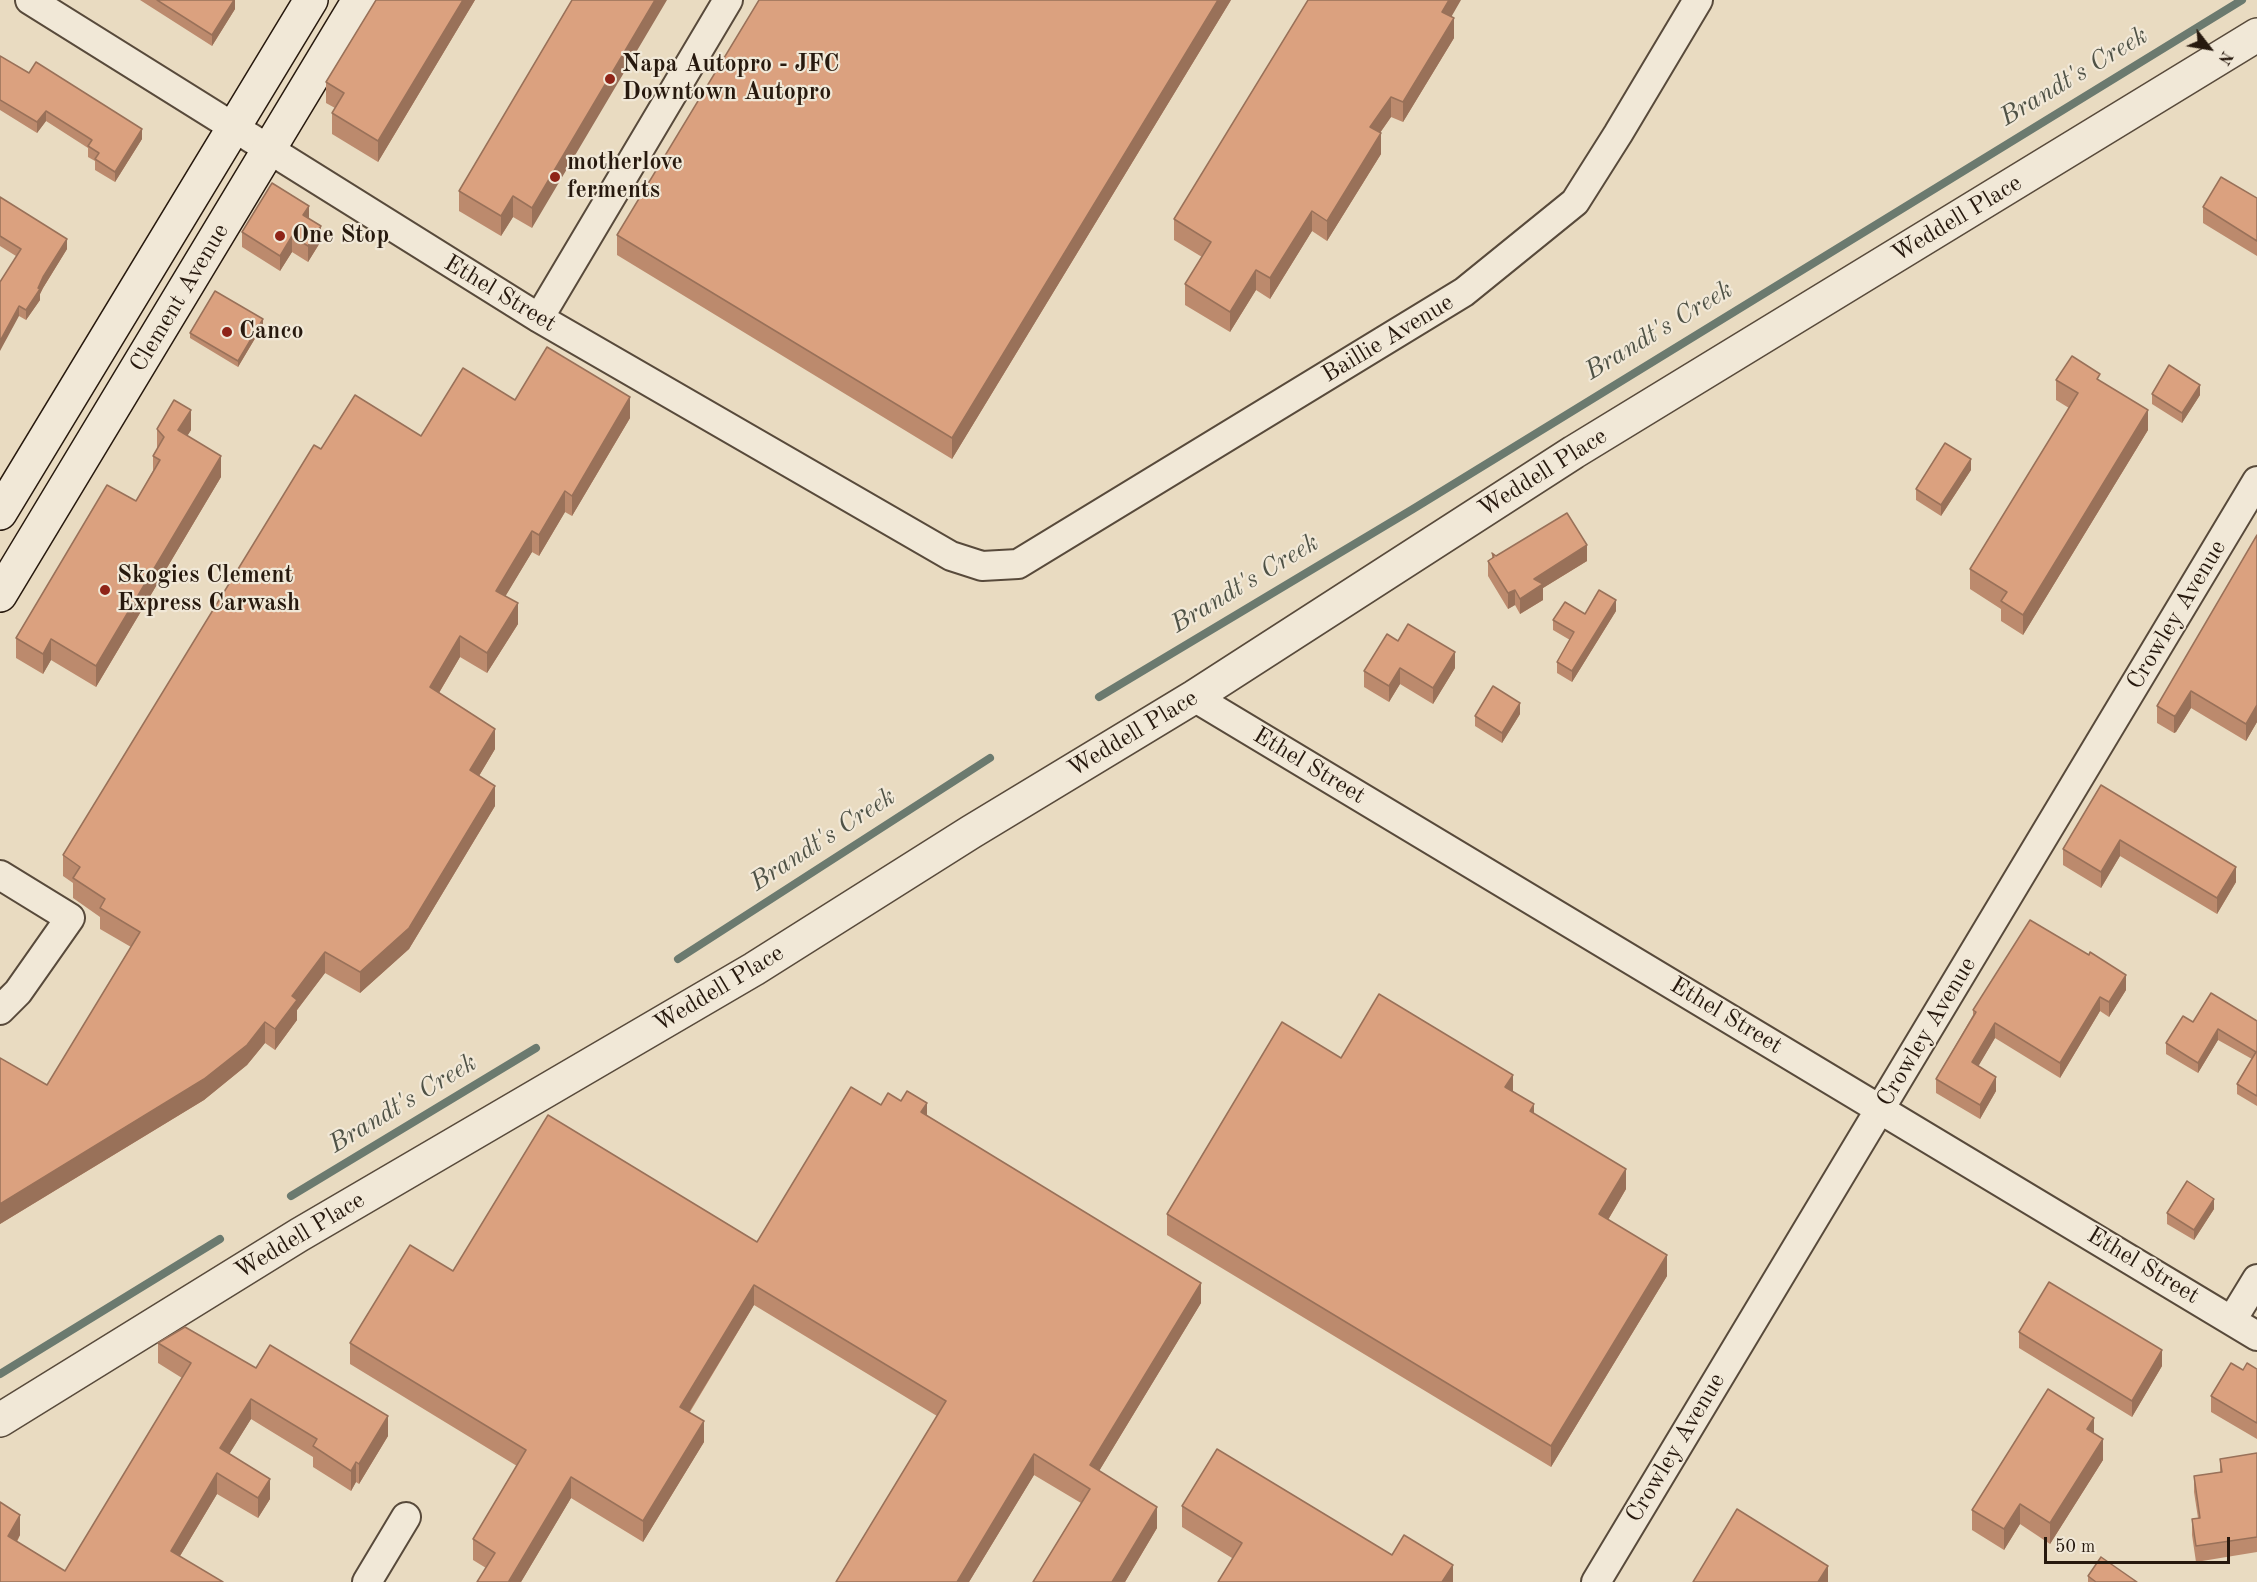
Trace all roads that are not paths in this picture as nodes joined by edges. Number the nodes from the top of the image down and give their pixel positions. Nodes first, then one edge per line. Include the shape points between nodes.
1 (30, 0) edge
2 (311, 0) edge
3 (359, 0) edge
4 (728, 0) edge
5 (1698, 0) edge
6 (2257, 35) edge
7 (234, 129) junction
8 (269, 150) junction
9 (538, 318) junction
10 (2257, 481) edge
11 (0, 513) edge
12 (982, 566) joint
13 (0, 595) edge
14 (1194, 698) junction
15 (0, 875) edge
16 (0, 1010) edge
17 (1881, 1108) junction
18 (2257, 1280) edge
19 (2232, 1320) junction
20 (2257, 1336) edge
21 (0, 1420) edge
22 (406, 1517) dead end
23 (367, 1582) edge
24 (1596, 1582) edge

1 - 7 street, Ethel Street
2 - 7 street, Clement Avenue
3 - 8 street, Clement Avenue
4 - 9 street
5 - 12 street, Baillie Avenue via 1575,202 1464,292 1018,564
6 - 14 street, Weddell Place via 1574,452
7 - 8 street, Ethel Street
7 - 11 street, Clement Avenue
8 - 9 street, Ethel Street
8 - 13 street, Clement Avenue
9 - 12 street, Ethel Street via 951,556
10 - 17 street, Crowley Avenue
14 - 17 street, Ethel Street
14 - 21 street, Weddell Place via 970,832 754,969 299,1235
15 - 16 street via 70,918 18,992
17 - 19 street, Ethel Street
17 - 24 street, Crowley Avenue
18 - 19 street
19 - 20 street, Ethel Street
22 - 23 street

